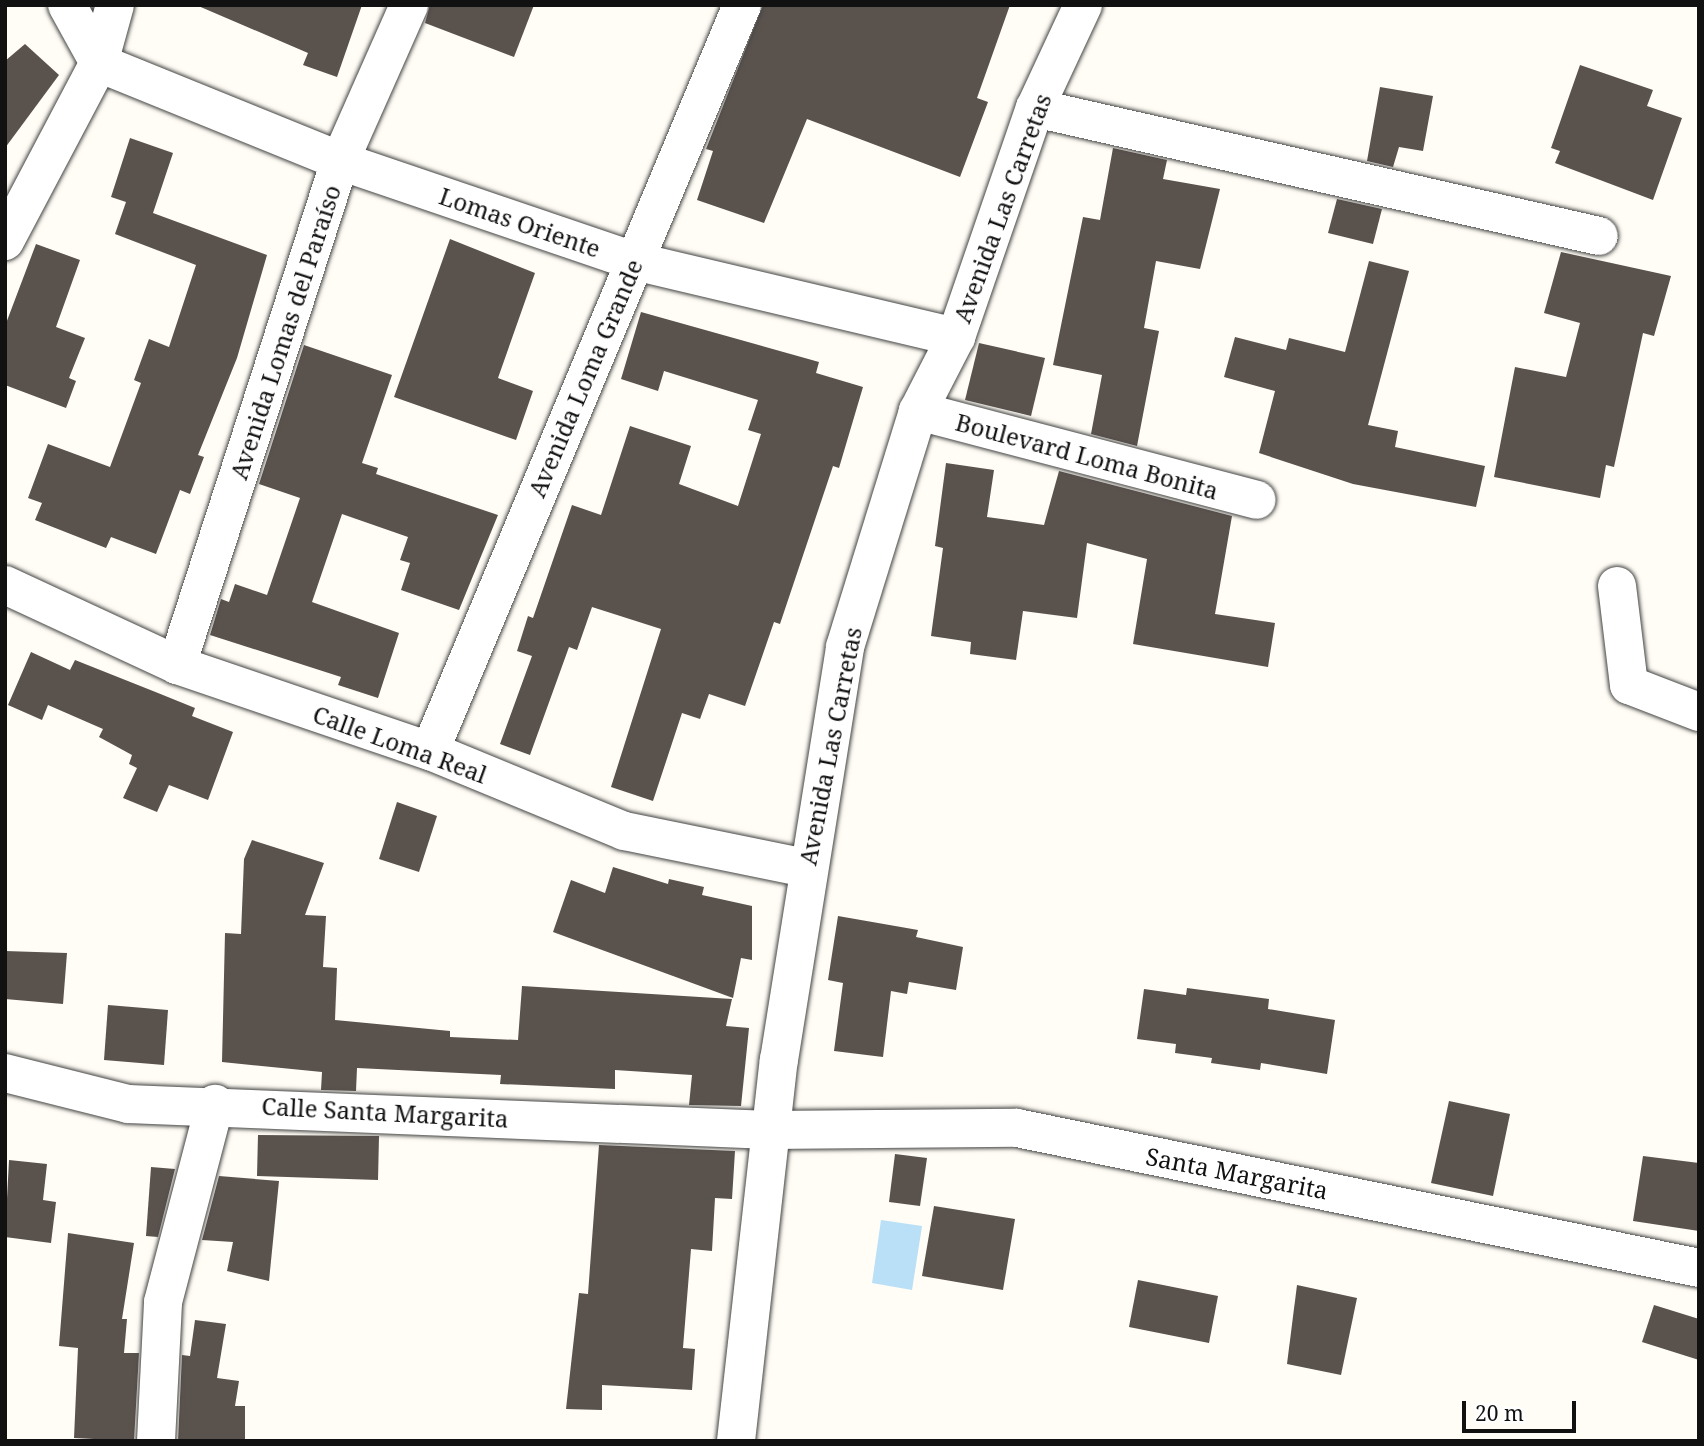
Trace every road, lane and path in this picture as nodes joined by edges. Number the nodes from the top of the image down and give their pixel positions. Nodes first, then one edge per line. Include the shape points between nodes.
1 (67, 5) edge
2 (409, 5) edge
3 (742, 5) edge
4 (1083, 5) edge
5 (108, 10) edge
6 (99, 63) junction
7 (1035, 108) junction
8 (341, 161) junction
9 (1599, 236) dead end
10 (5, 241) edge
11 (634, 261) junction
12 (956, 337) junction
13 (918, 411) junction
14 (1257, 500) dead end
15 (5, 585) edge
16 (1617, 586) dead end
17 (177, 665) junction
18 (1699, 712) edge
19 (430, 751) junction
20 (806, 868) junction
21 (5, 1073) edge
22 (215, 1104) junction
23 (769, 1130) junction
24 (1699, 1268) edge
25 (156, 1441) edge
26 (736, 1441) edge

1 - 6 street
2 - 8 street, Avenida Lomas del Paraíso
3 - 11 street, Avenida Loma Grande
4 - 7 street, Avenida Las Carretas
5 - 6 street
6 - 8 street, Lomas Oriente
6 - 10 street
7 - 9 street
7 - 12 street, Avenida Las Carretas
8 - 11 street, Lomas Oriente
8 - 17 street, Avenida Lomas del Paraíso
11 - 12 street, Lomas Oriente
11 - 19 street, Avenida Loma Grande
12 - 13 street, Avenida Las Carretas
13 - 14 street, Boulevard Loma Bonita
13 - 20 street, Avenida Las Carretas via 845,647
15 - 17 street, Calle Loma Real
16 - 18 street via 1629,685
17 - 19 street, Calle Loma Real
19 - 20 street, Calle Loma Real via 624,831
20 - 23 street, Avenida Las Carretas
21 - 22 street, Calle Santa Margarita via 128,1104
22 - 23 street, Calle Santa Margarita
22 - 25 street via 163,1302
23 - 24 street, Santa Margarita via 1017,1128
23 - 26 street, Avenida Las Carretas

